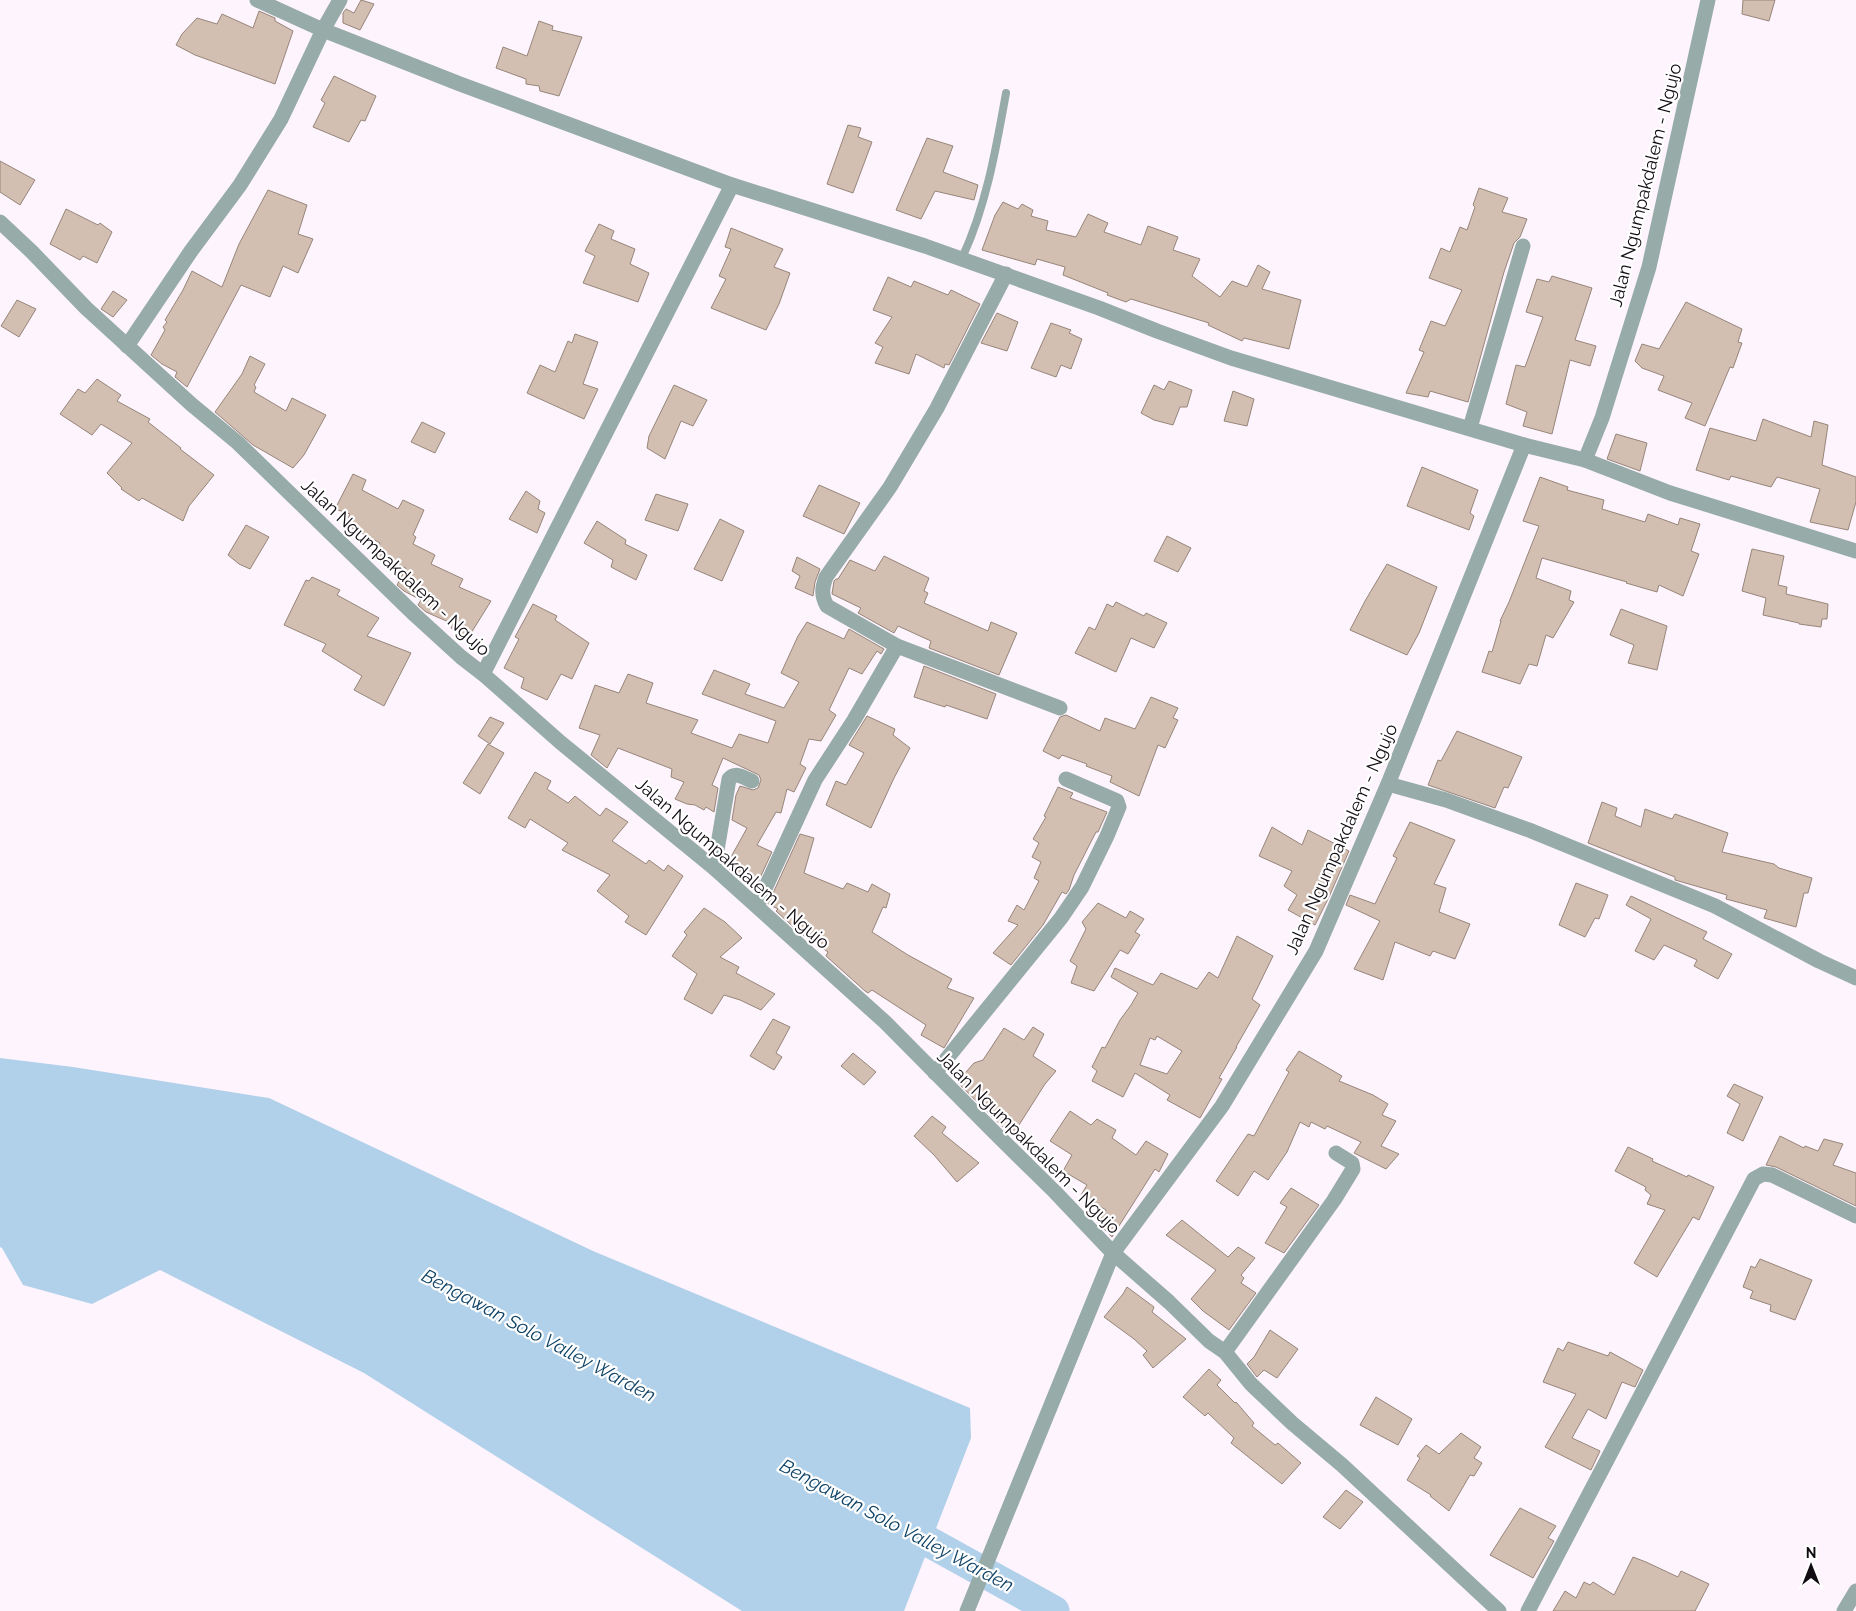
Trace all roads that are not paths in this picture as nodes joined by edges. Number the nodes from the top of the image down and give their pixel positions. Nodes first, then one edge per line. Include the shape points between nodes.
1 (257, 0) edge
2 (340, 0) edge
3 (1708, 0) edge
4 (323, 30) junction
5 (1006, 93) dead end
6 (732, 186) junction
7 (0, 222) edge
8 (1523, 246) dead end
9 (962, 258) junction
10 (1006, 274) junction
11 (127, 346) junction
12 (1470, 428) junction
13 (1524, 445) junction
14 (1585, 460) junction
15 (1856, 551) edge
16 (897, 646) junction
17 (483, 674) junction
18 (1060, 708) dead end
19 (1066, 779) dead end
20 (752, 781) dead end
21 (1388, 784) junction
22 (714, 868) junction
23 (757, 906) junction
24 (1856, 978) edge
25 (935, 1073) junction
26 (1336, 1153) dead end
27 (1856, 1216) edge
28 (1113, 1253) junction
29 (1225, 1352) junction
30 (1856, 1592) edge
31 (967, 1611) edge
32 (1499, 1611) edge
33 (1528, 1611) edge
34 (1844, 1611) edge

1 - 4 street
2 - 4 street
3 - 14 street, Jalan Ngumpakdalem - Ngujo via 1649,267 1602,418
4 - 6 street
4 - 11 street via 281,119 251,168
5 - 9 lane via 981,208
6 - 9 street
6 - 17 street
7 - 11 street, Jalan Ngumpakdalem - Ngujo
8 - 12 street
9 - 10 street
10 - 12 street via 1232,358
10 - 16 street via 937,408 890,488 822,587 822,598 827,606
11 - 17 street, Jalan Ngumpakdalem - Ngujo via 238,443 415,615
12 - 13 street
13 - 14 street
13 - 21 street, Jalan Ngumpakdalem - Ngujo
14 - 15 street via 1670,493
16 - 18 street
16 - 23 street via 815,780
17 - 22 street, Jalan Ngumpakdalem - Ngujo via 560,742
19 - 25 street via 1117,801 1119,807 1107,836 1082,887 1061,918
20 - 22 street via 737,774 729,779
21 - 24 street via 1446,800 1529,830 1716,906
21 - 28 street, Jalan Ngumpakdalem - Ngujo via 1316,951 1222,1106
22 - 23 street, Jalan Ngumpakdalem - Ngujo
23 - 25 street, Jalan Ngumpakdalem - Ngujo
25 - 28 street, Jalan Ngumpakdalem - Ngujo
26 - 29 street via 1352,1163 1353,1169
27 - 33 street via 1772,1175 1764,1174 1754,1179
28 - 29 street
28 - 31 street
29 - 32 street via 1251,1384 1292,1423 1342,1464
30 - 34 street

